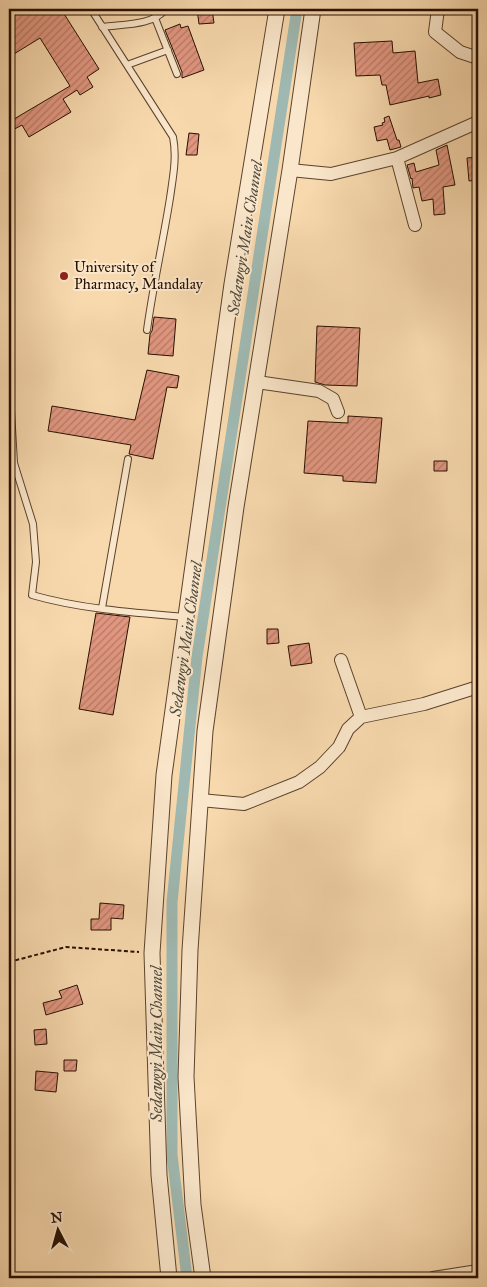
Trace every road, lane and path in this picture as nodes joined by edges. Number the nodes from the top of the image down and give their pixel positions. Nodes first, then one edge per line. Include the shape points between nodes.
1 (92, 9) edge
2 (166, 9) edge
3 (277, 9) edge
4 (313, 9) edge
5 (438, 9) edge
6 (155, 18) junction
7 (102, 27) junction
8 (168, 50) junction
9 (478, 58) edge
10 (127, 65) junction
11 (177, 74) dead end
12 (478, 122) edge
13 (397, 158) junction
14 (290, 170) junction
15 (415, 225) dead end
16 (147, 330) dead end
17 (9, 376) edge
18 (256, 382) junction
19 (338, 412) dead end
20 (128, 459) dead end
21 (102, 608) junction
22 (186, 617) junction
23 (341, 660) dead end
24 (478, 687) edge
25 (361, 717) junction
26 (200, 800) junction
27 (152, 953) junction
28 (9, 962) edge
29 (478, 1271) edge
30 (169, 1278) edge
31 (203, 1278) edge
32 (433, 1278) edge

1 - 7 lane
2 - 6 lane
3 - 22 street via 232,284
4 - 14 street
5 - 9 street via 435,32 460,52
6 - 7 lane
6 - 8 lane
7 - 10 lane
8 - 10 lane
8 - 11 lane
10 - 16 lane via 173,136 175,147 165,229
12 - 13 street
13 - 14 street via 331,174
13 - 15 street
14 - 18 street
17 - 21 lane via 14,463 33,524 36,562 32,595
18 - 19 street via 319,391 333,399
18 - 26 street via 205,731
20 - 21 lane
21 - 22 lane
22 - 27 street via 164,775
23 - 25 street
24 - 25 street via 424,704
25 - 26 street via 348,729 339,747 320,768 299,782 244,804
26 - 31 street via 186,1077 193,1205
27 - 28 path via 66,947
27 - 30 street via 159,1174
29 - 32 street

